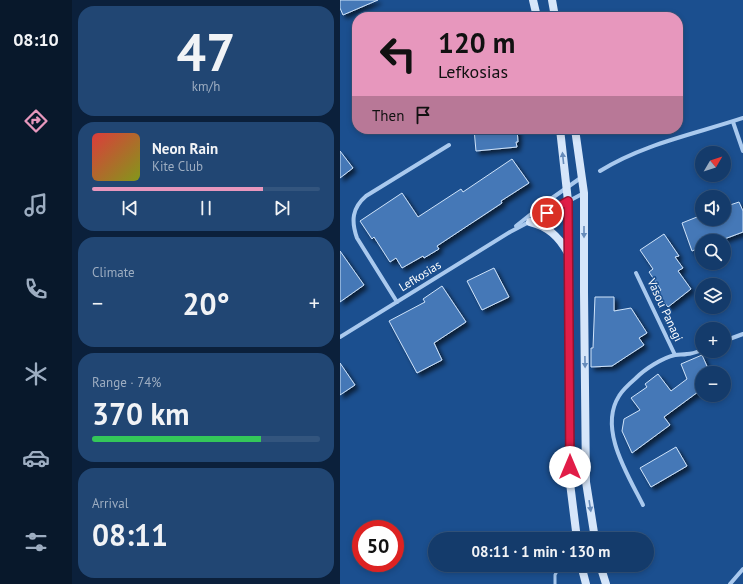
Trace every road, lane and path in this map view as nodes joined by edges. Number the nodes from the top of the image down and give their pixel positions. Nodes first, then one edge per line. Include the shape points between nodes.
1 (534, 0) edge
2 (552, 0) edge
3 (537, 12) edge
4 (554, 12) edge
5 (743, 118) edge
6 (733, 122) junction
7 (561, 134) edge
8 (577, 134) edge
9 (449, 145) dead end
10 (743, 151) edge
11 (600, 171) dead end
12 (582, 177) junction
13 (566, 188) junction
14 (584, 193) junction
15 (568, 201) junction
16 (530, 222) junction
17 (510, 232) junction
18 (569, 253) junction
19 (636, 273) dead end
20 (397, 302) junction
21 (743, 334) edge
22 (340, 337) edge
23 (731, 338) edge
24 (695, 352) edge
25 (675, 355) junction
26 (643, 505) dead end
27 (575, 532) edge
28 (594, 532) edge
29 (743, 569) edge
30 (556, 572) edge
31 (583, 572) edge
32 (602, 572) edge
33 (555, 584) edge
34 (586, 584) edge
35 (606, 584) edge
36 (730, 584) edge

1 - 3 main road
2 - 4 main road
5 - 6 street
6 - 10 street
6 - 11 street via 655,146 618,160
13 -> 7 main road
8 - 12 main road
9 - 20 street via 366,196 353,214 357,238
12 - 13 street, Lefkosias
12 - 14 main road
13 - 15 main road
13 - 17 street, Lefkosias
14 - 15 street, Lefkosias
14 -> 28 main road via 586,482
15 - 16 street, Lefkosias
15 - 18 main road
16 - 17 street, Lefkosias
16 - 18 main road via 550,230
17 - 20 street, Lefkosias
18 - 27 main road via 570,483
19 - 25 street, Vasou Panagi
20 - 22 street, Lefkosias
21 - 23 street
24 - 25 street, Vasou Panagi
25 - 26 street, Vasou Panagi via 650,367 637,377 618,397 613,411 612,426 618,454
29 - 36 street
30 - 33 lane
31 - 34 main road
32 - 35 main road

